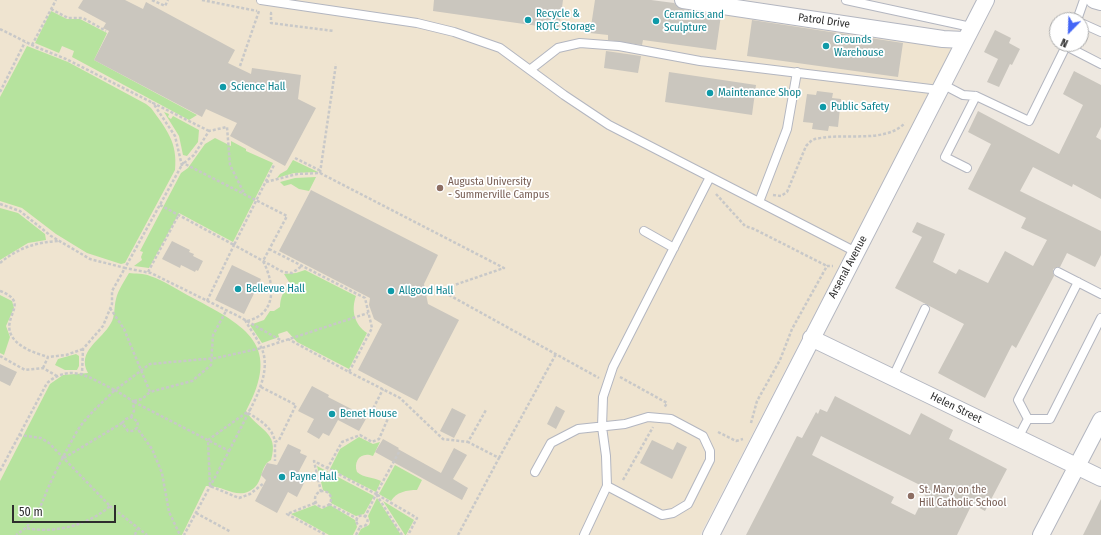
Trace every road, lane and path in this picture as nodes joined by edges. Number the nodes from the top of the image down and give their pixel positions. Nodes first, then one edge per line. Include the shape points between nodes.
1 (56, 0) edge
2 (152, 0) edge
3 (168, 0) edge
4 (202, 0) edge
5 (261, 0) edge
6 (683, 0) edge
7 (846, 0) edge
8 (986, 0) edge
9 (1084, 0) edge
10 (1094, 0) edge
11 (1101, 2) edge
12 (51, 8) junction
13 (259, 11) junction
14 (1080, 12) edge
15 (1089, 27) edge
16 (0, 28) edge
17 (106, 31) dead end
18 (334, 31) dead end
19 (1101, 32) edge
20 (968, 34) junction
21 (25, 42) junction
22 (32, 45) junction
23 (1063, 52) edge
24 (1079, 52) edge
25 (336, 64) dead end
26 (1101, 64) edge
27 (240, 66) dead end
28 (530, 69) junction
29 (797, 72) junction
30 (941, 87) junction
31 (0, 92) edge
32 (976, 96) junction
33 (153, 104) junction
34 (909, 119) dead end
35 (208, 131) junction
36 (295, 158) dead end
37 (183, 164) junction
38 (274, 165) dead end
39 (967, 168) dead end
40 (321, 172) junction
41 (710, 177) junction
42 (266, 182) junction
43 (716, 194) dead end
44 (771, 194) dead end
45 (245, 195) junction
46 (256, 201) junction
47 (759, 202) junction
48 (0, 204) edge
49 (160, 205) junction
50 (178, 216) junction
51 (644, 231) dead end
52 (60, 241) junction
53 (234, 245) junction
54 (674, 248) junction
55 (269, 249) junction
56 (856, 252) junction
57 (263, 261) junction
58 (836, 261) dead end
59 (0, 263) edge
60 (302, 266) junction
61 (827, 266) junction
62 (125, 268) junction
63 (148, 272) junction
64 (1058, 272) dead end
65 (1078, 282) junction
66 (0, 291) edge
67 (1101, 294) edge
68 (207, 301) junction
69 (110, 308) junction
70 (925, 309) dead end
71 (226, 310) junction
72 (368, 313) junction
73 (1101, 318) edge
74 (246, 321) junction
75 (811, 338) junction
76 (288, 339) junction
77 (282, 341) junction
78 (262, 348) junction
79 (83, 349) junction
80 (556, 354) junction
81 (0, 356) edge
82 (48, 357) junction
83 (211, 358) junction
84 (44, 368) junction
85 (142, 369) junction
86 (349, 372) junction
87 (82, 374) junction
88 (57, 376) junction
89 (619, 376) dead end
90 (893, 377) junction
91 (599, 378) dead end
92 (261, 388) junction
93 (383, 389) junction
94 (116, 390) junction
95 (150, 392) junction
96 (133, 401) junction
97 (664, 408) dead end
98 (250, 410) junction
99 (486, 410) dead end
100 (248, 414) junction
101 (131, 418) junction
102 (1028, 419) junction
103 (1101, 420) edge
104 (122, 423) junction
105 (654, 426) dead end
106 (602, 427) junction
107 (137, 428) junction
108 (749, 430) dead end
109 (718, 432) dead end
110 (19, 435) junction
111 (745, 438) dead end
112 (1018, 438) junction
113 (208, 440) junction
114 (275, 442) junction
115 (468, 442) junction
116 (229, 451) junction
117 (399, 452) dead end
118 (64, 458) junction
119 (499, 458) junction
120 (275, 461) dead end
121 (1077, 466) junction
122 (327, 469) junction
123 (0, 471) edge
124 (535, 472) dead end
125 (1101, 478) edge
126 (623, 480) dead end
127 (264, 483) dead end
128 (210, 486) junction
129 (607, 486) junction
130 (321, 492) junction
131 (376, 494) junction
132 (316, 503) junction
133 (329, 504) junction
134 (110, 506) junction
135 (196, 513) junction
136 (365, 516) junction
137 (358, 519) junction
138 (360, 526) junction
139 (25, 528) junction
140 (137, 528) junction
141 (231, 532) dead end
142 (16, 535) edge
143 (135, 535) edge
144 (146, 535) edge
145 (180, 535) edge
146 (184, 535) edge
147 (326, 535) edge
148 (356, 535) edge
149 (402, 535) edge
150 (408, 535) edge
151 (458, 535) edge
152 (584, 535) edge
153 (711, 535) edge
154 (1042, 535) edge

1 - 12 path
2 - 3 path via 165,6
4 - 13 path
5 - 28 lane via 416,23 454,32 500,48
6 - 20 street, Patrol Drive via 943,39
7 - 20 lane
8 - 20 street, Arsenal Avenue
9 - 14 lane
10 - 11 street
12 - 17 path via 68,18 83,18
12 - 22 path
13 - 18 path via 271,13 271,23
13 - 27 path
15 - 19 lane
16 - 21 path
20 - 30 street, Arsenal Avenue
21 - 22 path
21 - 31 path
22 - 33 path via 66,59
23 - 32 lane via 1029,121
24 - 26 lane
25 - 40 path
28 - 29 lane via 558,48 580,43 619,46 700,61
28 - 41 lane via 609,125
29 - 30 lane
29 - 47 lane via 787,129
30 - 32 lane via 963,95
30 - 56 street, Arsenal Avenue
32 - 39 lane via 946,157
33 - 35 path
33 - 37 path via 175,136
34 - 44 path via 896,130 874,135 812,140 806,146 787,192 781,196
35 - 37 path via 194,155
35 - 45 path via 227,127 230,165
36 - 40 path
37 - 45 path
37 - 49 path
38 - 42 path
40 - 42 path via 297,174
40 - 80 path via 504,268 440,290
41 - 47 lane
41 - 54 lane
42 - 46 path
43 - 61 path via 745,226
45 - 46 path
46 - 53 path
46 - 55 path via 287,216
47 - 56 lane
48 - 52 path via 20,211
49 - 50 path
49 - 62 path
50 - 53 path
50 - 63 path
51 - 54 lane
52 - 59 path via 28,246
52 - 62 path via 90,259
53 - 57 path
53 - 68 path
54 - 106 lane via 613,367 603,397
55 - 57 path
55 - 60 path
56 - 75 street, Arsenal Avenue
57 - 60 path via 283,272 292,273
57 - 74 path via 272,296 264,313
58 - 61 path via 833,266
60 - 72 path via 365,298
61 - 108 path via 792,329 780,360 757,401
62 - 63 path
62 - 69 path via 112,291
63 - 68 path
64 - 65 lane
65 - 67 lane
65 - 102 lane via 1018,400
66 - 82 path via 14,301 10,325 13,337 29,350
68 - 71 path
69 - 79 path via 103,326
69 - 85 path via 124,329
70 - 90 lane
71 - 74 path
71 - 83 path via 213,335
72 - 76 path
72 - 86 path via 372,328
73 - 102 lane via 1050,419
74 - 77 path
74 - 78 path
75 - 90 street, Helen Street
75 - 153 street, Arsenal Avenue
76 - 77 path
76 - 86 path
77 - 78 path
78 - 83 path
78 - 92 path via 264,377
79 - 82 path via 66,355
79 - 87 path
80 - 91 path
80 - 119 path
81 - 84 path via 25,370
82 - 84 path
83 - 85 path via 150,364
83 - 95 path via 211,365 192,381
84 - 88 path
85 - 94 path
85 - 95 path
86 - 93 path
87 - 88 path via 72,372
87 - 94 path
88 - 110 path via 47,383
89 - 97 path via 667,402
90 - 112 street, Helen Street
92 - 98 path
92 - 114 path via 296,405 279,440
93 - 115 path via 400,398 443,439
93 - 122 path via 373,409 389,416 379,439 372,442 360,435 342,442
94 - 96 path
94 - 118 path via 88,417
95 - 96 path via 142,399
96 - 101 path via 134,410
96 - 113 path
98 - 100 path
98 - 113 path
99 - 115 path
100 - 114 path via 267,426 274,435
100 - 116 path
101 - 104 path
101 - 107 path via 138,422
102 - 112 lane
103 - 121 street
104 - 107 path via 128,430
104 - 118 path
105 - 126 path
106 - 124 lane via 578,429 551,442
106 - 129 lane
106 - 129 lane via 648,417 671,419 703,436 710,451 710,460 688,504 673,513 662,515
107 - 145 path via 152,449 162,473 169,512
109 - 111 path via 736,441
110 - 118 path via 41,438
110 - 123 path
112 - 121 street, Helen Street
113 - 116 path
113 - 128 path
114 - 120 path
115 - 119 path
116 - 128 path
117 - 131 path
118 - 134 path
118 - 139 path via 40,510
119 - 151 path
121 - 125 street, Helen Street
121 - 154 street
122 - 130 path via 314,461
122 - 131 path
127 - 128 path via 250,494 239,498
128 - 135 path
129 - 152 lane
130 - 132 path via 317,494
130 - 133 path via 327,493 330,497
131 - 136 path
131 - 149 path
131 - 150 path via 417,518
132 - 133 path via 322,507
132 - 147 path via 287,514
133 - 137 path
134 - 139 path via 98,516 79,524 36,531
134 - 140 path
135 - 141 path
135 - 146 path
136 - 137 path
136 - 138 path via 368,523
137 - 138 path
138 - 148 path
139 - 142 path
140 - 143 path
140 - 144 path

